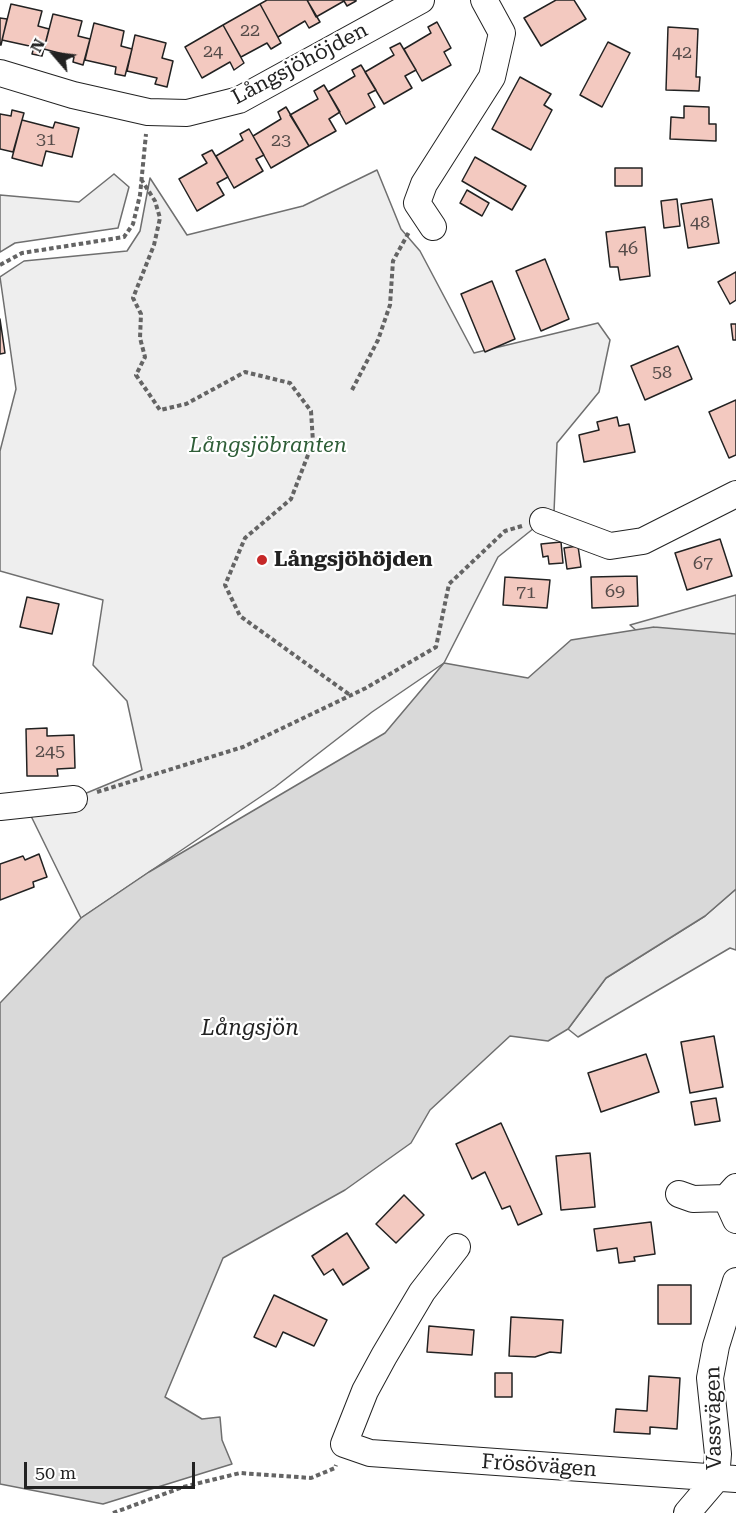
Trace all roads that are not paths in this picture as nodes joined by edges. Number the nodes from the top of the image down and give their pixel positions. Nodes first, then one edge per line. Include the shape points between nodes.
1 (421, 0) edge
2 (484, 0) edge
3 (0, 72) edge
4 (428, 220) road end
5 (736, 494) edge
6 (543, 521) road end
7 (74, 799) road end
8 (0, 807) edge
9 (679, 1194) dead end
10 (733, 1202) edge
11 (457, 1247) dead end
12 (736, 1281) edge
13 (726, 1479) edge
14 (687, 1513) edge

1 - 3 street, Långsjöhöjden via 240,100 188,113 148,112 72,95
2 - 4 street via 502,33 492,77 424,184 417,203
5 - 6 street via 643,541 610,546
7 - 8 street
9 - 10 street
11 - 13 street, Frösövägen via 422,1292 384,1356 344,1444 370,1453
12 - 13 street, Vassvägen via 710,1378 718,1454
13 - 14 street, Vassvägen

